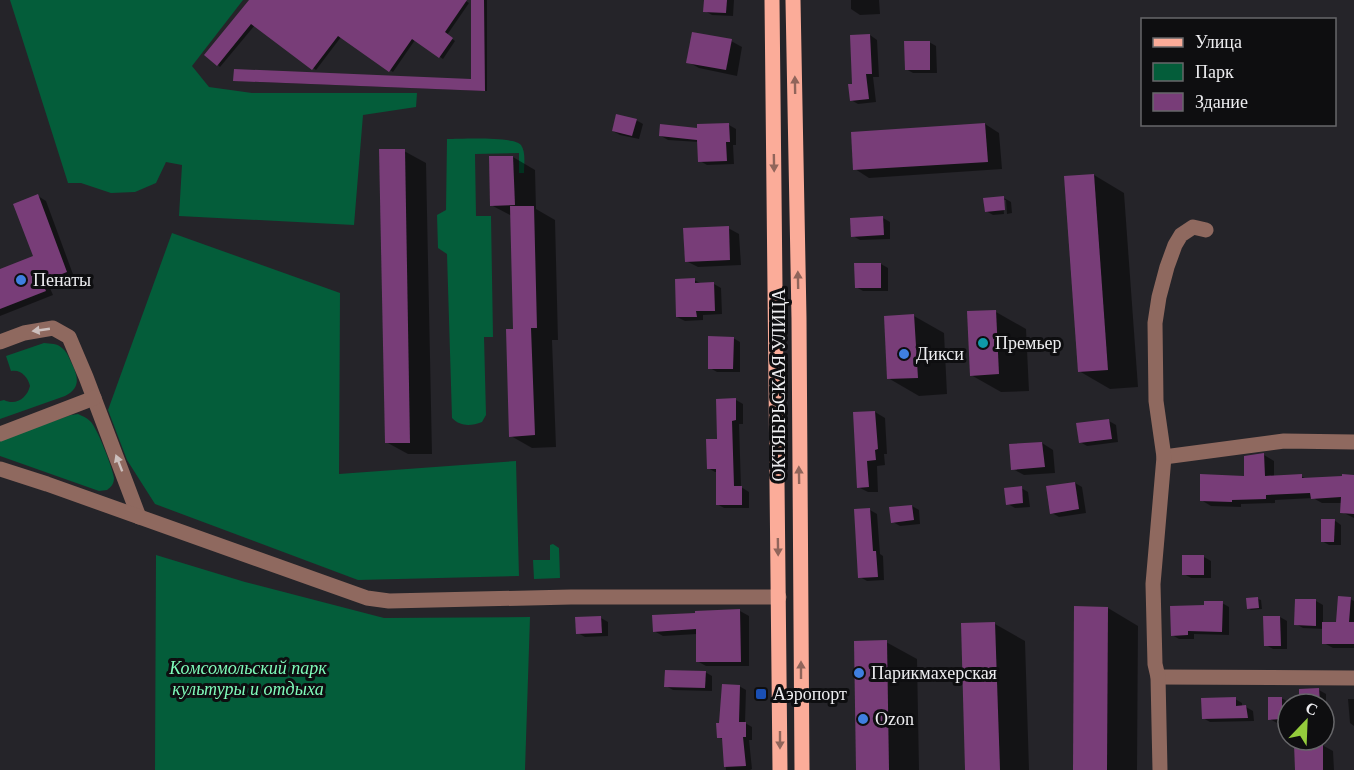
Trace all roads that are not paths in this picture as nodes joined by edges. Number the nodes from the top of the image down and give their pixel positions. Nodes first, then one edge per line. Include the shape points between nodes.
1 (772, 0) edge
2 (793, 0) edge
3 (1206, 230) dead end
4 (0, 342) edge
5 (94, 398) junction
6 (0, 434) edge
7 (1354, 442) edge
8 (1164, 457) junction
9 (0, 469) edge
10 (139, 517) junction
11 (779, 597) junction
12 (800, 597) junction
13 (1158, 677) junction
14 (1354, 678) edge
15 (780, 770) edge
16 (801, 770) edge
17 (1160, 770) edge

1 -> 11 main road, ОКТЯБРЬСКАЯ УЛИЦА
12 -> 2 main road, ОКТЯБРЬСКАЯ УЛИЦА
3 - 8 street via 1193,227 1181,235 1159,297 1155,323 1156,402
5 -> 4 street via 69,337 60,331 39,329
5 - 6 street
10 -> 5 street
7 - 8 street via 1284,441
8 - 13 street via 1153,584
9 - 10 street
10 - 11 street via 367,598 389,601
11 - 12 main road
11 -> 15 main road, ОКТЯБРЬСКАЯ УЛИЦА
16 -> 12 main road, ОКТЯБРЬСКАЯ УЛИЦА
13 - 14 street
13 - 17 street

